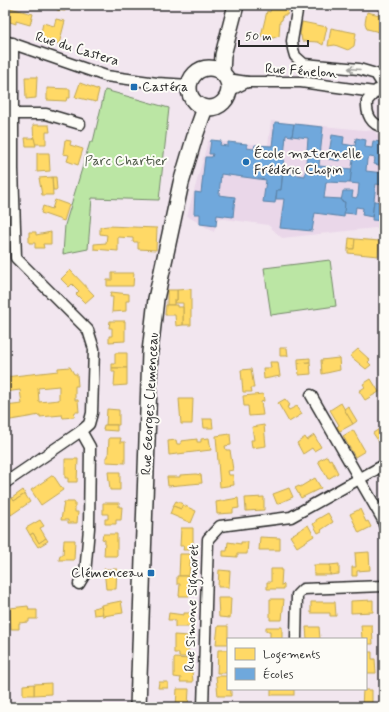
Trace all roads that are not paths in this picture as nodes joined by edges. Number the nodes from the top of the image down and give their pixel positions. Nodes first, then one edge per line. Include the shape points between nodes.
1 (229, 5) edge
2 (236, 5) edge
3 (298, 5) edge
4 (9, 42) edge
5 (206, 68) junction
6 (226, 81) junction
7 (189, 85) junction
8 (384, 88) edge
9 (353, 89) junction
10 (374, 92) junction
11 (367, 101) junction
12 (206, 108) junction
13 (13, 114) junction
14 (80, 124) dead end
15 (384, 127) edge
16 (9, 169) edge
17 (311, 395) dead end
18 (81, 431) junction
19 (384, 465) edge
20 (359, 479) junction
21 (5, 483) edge
22 (384, 525) edge
23 (79, 584) dead end
24 (384, 586) edge
25 (296, 638) edge
26 (138, 707) edge
27 (203, 707) edge

1 - 5 street via 215,53
2 - 6 street via 223,54
8 -> 3 street via 376,74 366,70 304,64 295,56 292,42
4 - 7 street, Rue du Castera via 106,76
4 - 13 street
5 - 6 street via 212,68
5 - 7 street via 195,74
6 - 9 street, Rue Fénelon via 301,82
6 - 12 street via 227,97 221,105
7 - 12 street via 194,102
8 - 10 street
9 - 10 street, Rue Fénelon
9 - 11 street, Rue Fénelon
10 - 11 street
11 - 15 street via 366,108 371,120
12 - 26 street, Rue Georges Clemenceau via 194,136 181,183 156,299 150,352
13 - 14 street via 46,114
13 - 16 street
16 - 18 street via 16,258 88,330 94,349 92,413 89,424
17 - 20 street
18 - 21 street
18 - 23 street via 90,447 89,528 85,574
19 - 20 street, Rue Simone Signoret
20 - 22 street
20 - 27 street, Rue Simone Signoret via 291,517 220,526 208,539
24 - 25 street via 303,589 297,595

